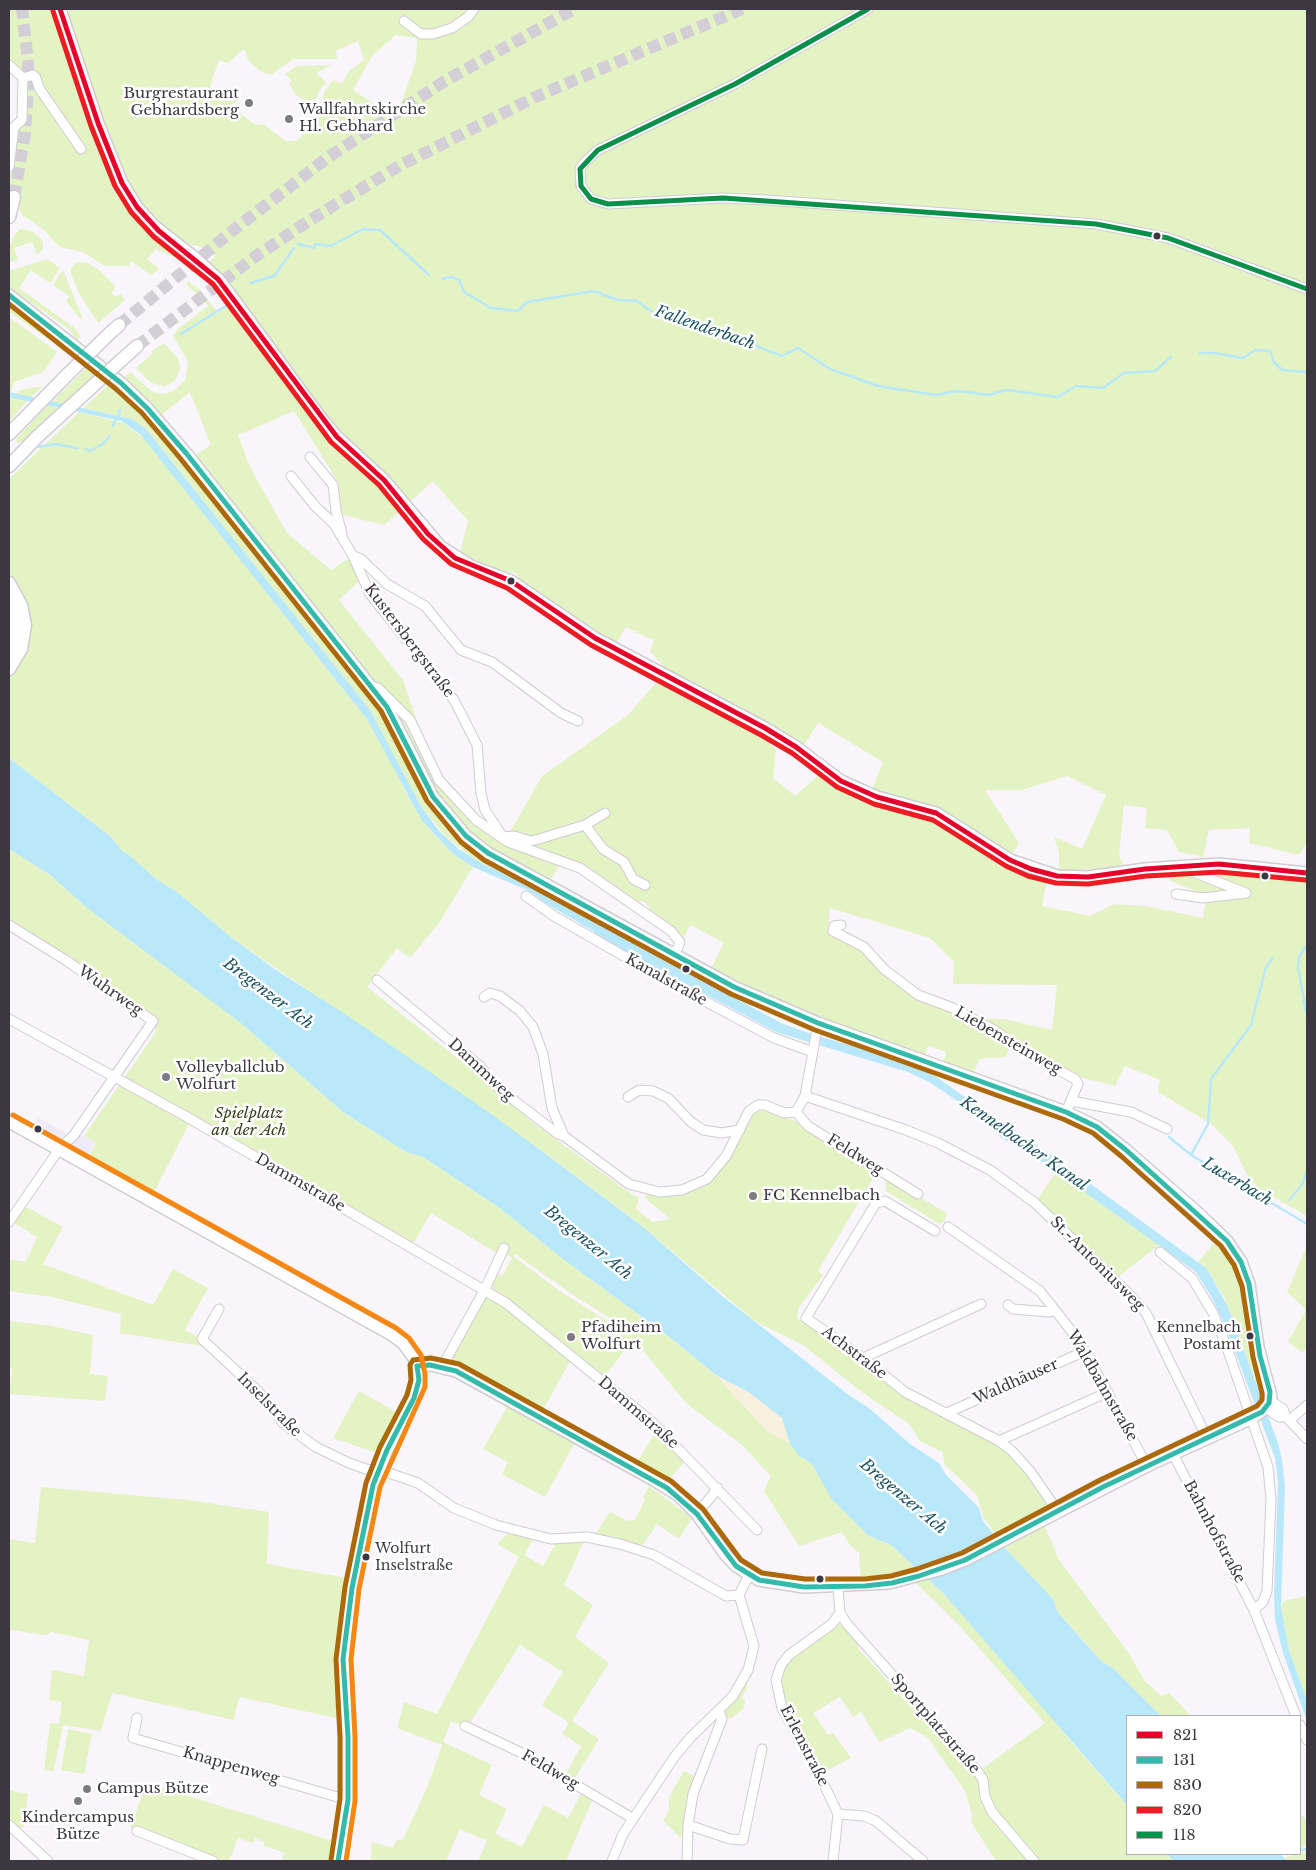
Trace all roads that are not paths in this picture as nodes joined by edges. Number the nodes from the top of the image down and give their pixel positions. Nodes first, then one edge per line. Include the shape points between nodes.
1 (60, 9) edge
2 (474, 9) edge
3 (868, 9) edge
4 (404, 21) dead end
5 (9, 65) edge
6 (23, 78) junction
7 (81, 149) dead end
8 (9, 167) edge
9 (14, 197) dead end
10 (9, 217) edge
11 (1307, 289) edge
12 (11, 298) edge
13 (114, 329) tunnel mouth
14 (132, 350) tunnel mouth
15 (9, 434) edge
16 (310, 457) dead end
17 (9, 466) edge
18 (291, 476) dead end
19 (342, 536) junction
20 (353, 556) junction
21 (9, 583) edge
22 (9, 600) edge
23 (9, 652) edge
24 (9, 669) edge
25 (370, 686) junction
26 (578, 721) dead end
27 (605, 813) dead end
28 (585, 824) junction
29 (503, 837) junction
30 (1190, 866) junction
31 (1307, 873) edge
32 (645, 884) dead end
33 (1176, 894) dead end
34 (526, 896) dead end
35 (9, 925) edge
36 (841, 925) dead end
37 (675, 954) junction
38 (377, 980) dead end
39 (484, 997) dead end
40 (9, 1019) edge
41 (817, 1028) junction
42 (813, 1050) junction
43 (113, 1076) junction
44 (805, 1096) junction
45 (628, 1097) dead end
46 (1069, 1106) junction
47 (796, 1112) junction
48 (9, 1122) edge
49 (1167, 1129) dead end
50 (740, 1130) junction
51 (564, 1136) junction
52 (60, 1148) junction
53 (918, 1194) dead end
54 (9, 1222) edge
55 (948, 1227) dead end
56 (935, 1231) dead end
57 (504, 1248) dead end
58 (1160, 1252) dead end
59 (485, 1289) junction
60 (980, 1304) dead end
61 (1008, 1305) dead end
62 (219, 1309) dead end
63 (1054, 1309) junction
64 (1085, 1351) junction
65 (863, 1358) junction
66 (440, 1367) junction
67 (418, 1370) junction
68 (1108, 1392) junction
69 (1268, 1404) junction
70 (1307, 1405) edge
71 (947, 1413) junction
72 (1252, 1418) junction
73 (1288, 1419) junction
74 (1207, 1438) junction
75 (1307, 1439) edge
76 (999, 1441) junction
77 (1173, 1454) junction
78 (1147, 1466) junction
79 (379, 1470) junction
80 (718, 1488) junction
81 (1057, 1510) junction
82 (697, 1514) junction
83 (758, 1530) dead end
84 (749, 1575) junction
85 (838, 1587) junction
86 (740, 1592) junction
87 (1254, 1610) junction
88 (840, 1613) junction
89 (719, 1711) junction
90 (1296, 1715) edge
91 (137, 1718) dead end
92 (465, 1726) dead end
93 (1301, 1727) edge
94 (1307, 1740) edge
95 (762, 1749) dead end
96 (348, 1800) junction
97 (838, 1814) junction
98 (632, 1818) junction
99 (9, 1825) edge
100 (688, 1825) junction
101 (137, 1831) dead end
102 (48, 1861) edge
103 (213, 1861) edge
104 (338, 1861) edge
105 (612, 1861) edge
106 (687, 1861) edge
107 (834, 1861) edge
108 (924, 1861) edge
109 (1034, 1861) edge

1 - 30 main road, bridge via 98,123 122,183 137,207 153,225 218,279 321,418 384,480 428,534 456,558 511,581 595,638 766,728 841,781 878,797 936,812 1010,860 1057,876 1088,877
2 - 4 street via 452,28 433,34 421,34
3 - 11 street via 735,84 598,150 580,170 580,186 591,199 608,204 678,199 749,199 1096,224 1168,238
5 - 6 street
6 - 7 street via 36,78 39,88
6 - 8 street via 22,120 14,127
9 - 10 highway
12 - 25 main road via 121,382 147,408
13 - 15 highway, bridge
14 - 17 highway, bridge
16 - 19 street, Kustersbergstraße via 334,485
18 - 19 street, Kustersbergstraße
19 - 20 street, Kustersbergstraße
20 - 26 street, Kustersbergstraße via 361,559 387,584 425,606 461,650 492,662 561,713
20 - 29 street, Kustersbergstraße via 370,594 454,700 476,745 485,810
21 - 24 highway via 21,605 25,625 21,649
22 - 23 highway via 15,628
25 - 29 street via 378,688 410,720 439,780 476,820
25 - 37 main road via 397,724 433,797 466,836 488,853
27 - 28 street
28 - 29 street via 531,841 514,836
28 - 32 street via 603,849 624,862 633,880
29 - 37 street via 508,842 580,868 671,931 680,942
30 - 31 main road via 1219,864
30 - 33 street via 1193,872 1246,893 1203,898
34 - 42 street, Kanalstraße via 554,916 688,993 774,1038
35 - 43 street, Wuhrweg via 153,1021
36 - 46 street, Liebensteinweg via 834,926 833,931 864,947 884,969 918,995 996,1030 1012,1044 1075,1079 1078,1084
37 - 41 main road
38 - 51 street, Dammweg via 481,1067 502,1091
39 - 51 street via 490,992 500,996 520,1011 533,1027 543,1054 552,1108
40 - 43 street, Dammstraße
41 - 42 street
41 - 46 main road
42 - 44 street
43 - 52 street via 74,1135
43 - 59 street, Dammstraße
44 - 47 street
44 - 74 street, St.-Antoniusweg via 906,1130 987,1168 1020,1190 1140,1305
45 - 50 street via 639,1090 653,1091 668,1098 703,1130 722,1133
46 - 49 street via 1131,1112
46 - 69 main road via 1126,1150 1227,1241 1241,1262 1249,1284 1258,1347 1270,1392
47 - 50 street, Dammweg via 784,1113 765,1105 758,1106 750,1111
47 - 53 street, Feldweg via 808,1126
48 - 52 main road
50 - 51 street, Dammweg via 726,1156 707,1179 671,1192 629,1184
52 - 54 street
52 - 67 main road via 392,1335 408,1348
55 - 63 street, Waldbahnstraße via 1040,1291
56 - 65 street, Achstraße via 886,1201 876,1203 806,1318
57 - 59 street
58 - 72 street via 1182,1268 1201,1290 1226,1344
59 - 66 street
59 - 80 street, Dammstraße via 651,1421
60 - 65 street
61 - 63 street via 1013,1309 1050,1312
62 - 79 street, Inselstraße via 202,1339 258,1392 283,1423 316,1447 349,1463
63 - 64 street, Waldbahnstraße
64 - 68 street, Waldbahnstraße
64 - 71 street, Waldhäuser
65 - 71 street, Achstraße via 905,1392
66 - 67 main road via 431,1372
66 - 82 main road via 468,1377 654,1480 678,1495
67 - 79 main road via 414,1398
68 - 76 street
68 - 78 street, Waldbahnstraße
69 - 72 main road
69 - 73 street via 1278,1416
70 - 73 street
71 - 76 street, Achstraße
72 - 74 main road
72 - 87 street via 1268,1467 1270,1500 1267,1591 1264,1602
73 - 75 street
74 - 77 main road
76 - 81 street, Achstraße via 1030,1471
77 - 78 main road
77 - 87 street, Bahnhofstraße
78 - 81 main road
79 - 86 street, Inselstraße via 418,1483 454,1508 496,1525 551,1539 587,1538 626,1546 654,1555 726,1596
79 - 96 main road via 361,1539 343,1658
80 - 82 street
80 - 83 street, Dammstraße
81 - 85 main road via 965,1560 903,1580
82 - 84 main road via 725,1554
84 - 85 main road via 774,1584
84 - 86 street
85 - 88 street
86 - 89 street via 753,1638 753,1654 733,1696
87 - 90 street, Bahnhofstraße
88 - 97 street, Erlenstraße via 832,1624 789,1655 776,1680 782,1708
88 - 109 street, Sportplatzstraße via 978,1772 992,1812
89 - 98 street via 682,1746
89 - 100 street via 722,1719 693,1794
91 - 96 street, Knappenweg via 133,1738
92 - 98 street, Feldweg via 524,1754
93 - 94 street
95 - 100 street via 744,1840 730,1839
96 - 104 main road
97 - 107 street
97 - 108 street via 876,1821
98 - 105 street
99 - 102 street
100 - 106 street
101 - 103 street

